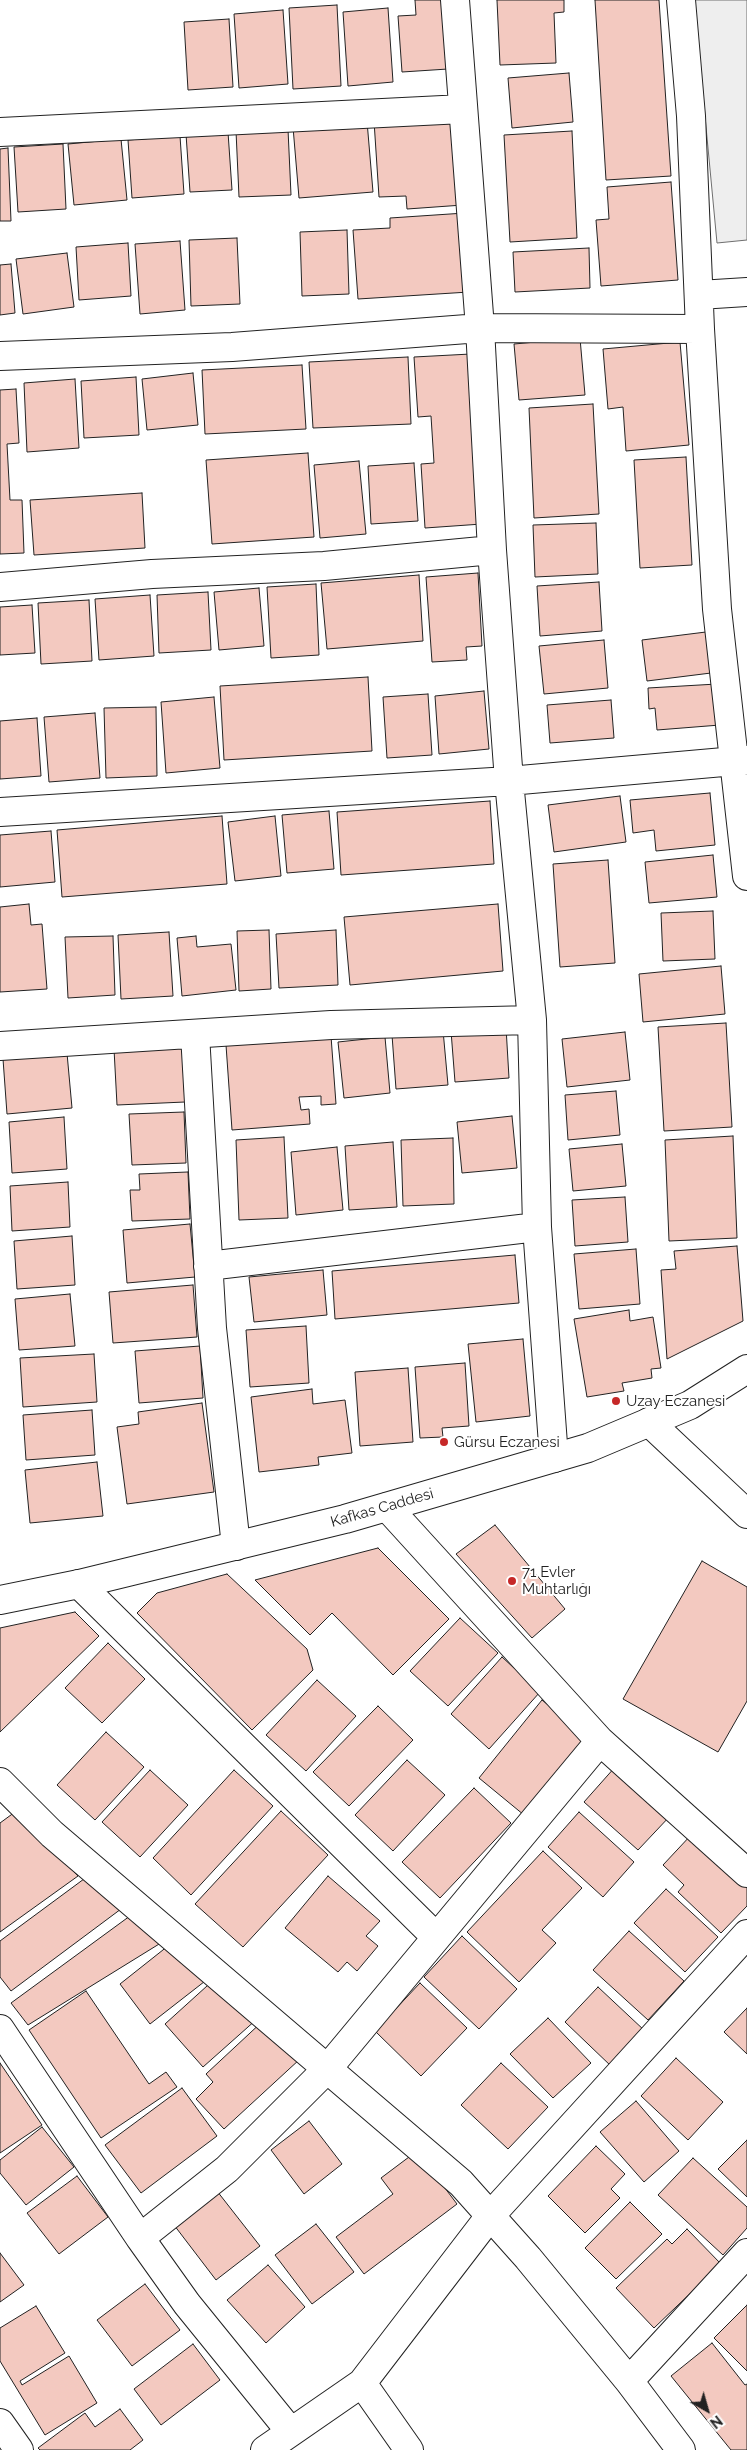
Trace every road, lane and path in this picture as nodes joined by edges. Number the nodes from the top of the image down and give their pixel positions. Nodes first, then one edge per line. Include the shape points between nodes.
1 (455, 0) edge
2 (681, 0) edge
3 (463, 109) junction
4 (0, 132) edge
5 (747, 292) edge
6 (699, 295) junction
7 (480, 328) junction
8 (700, 329) junction
9 (0, 356) edge
10 (492, 550) junction
11 (0, 587) edge
12 (741, 761) edge
13 (509, 781) junction
14 (0, 812) edge
15 (747, 876) edge
16 (532, 1020) junction
17 (195, 1034) junction
18 (0, 1046) edge
19 (537, 1227) junction
20 (208, 1266) junction
21 (747, 1369) edge
22 (649, 1422) junction
23 (554, 1458) junction
24 (387, 1507) junction
25 (747, 1514) edge
26 (236, 1546) junction
27 (79, 1584) junction
28 (0, 1600) edge
29 (600, 1741) junction
30 (0, 1782) edge
31 (747, 1872) edge
32 (747, 1934) edge
33 (436, 1937) junction
34 (0, 2029) edge
35 (328, 2068) junction
36 (490, 2216) junction
37 (140, 2238) junction
38 (747, 2254) edge
39 (629, 2381) junction
40 (362, 2383) junction
41 (0, 2423) edge
42 (290, 2431) junction
43 (19, 2450) edge
44 (265, 2450) edge
45 (409, 2450) edge
46 (681, 2450) edge

1 - 3 street
2 - 6 street via 691,116
3 - 4 street
3 - 7 street
5 - 6 street
6 - 8 street
7 - 8 street
7 - 9 street via 232,348
7 - 10 street
8 - 12 street via 717,609
10 - 11 street via 324,566 152,574
10 - 13 street
12 - 13 street
12 - 15 street
13 - 14 street
13 - 16 street
16 - 17 street via 331,1025
16 - 19 street
17 - 18 street
17 - 20 street
19 - 20 street
19 - 23 street
20 - 26 street
21 - 22 street, Kafkas Caddesi via 690,1405
22 - 23 street, Kafkas Caddesi via 588,1448
22 - 25 street
23 - 24 street, Kafkas Caddesi
24 - 26 street, Kafkas Caddesi
24 - 29 street
26 - 27 street, Kafkas Caddesi
27 - 28 street, Kafkas Caddesi
27 - 33 street
29 - 31 street
29 - 33 street
30 - 35 street via 52,1834
32 - 36 street
33 - 35 street
34 - 37 street
35 - 36 street via 461,2184
35 - 37 street via 227,2169
36 - 39 street
36 - 40 street
37 - 42 street via 187,2304
38 - 39 street
39 - 46 street
40 - 42 street
40 - 45 street
41 - 43 street
42 - 44 street

